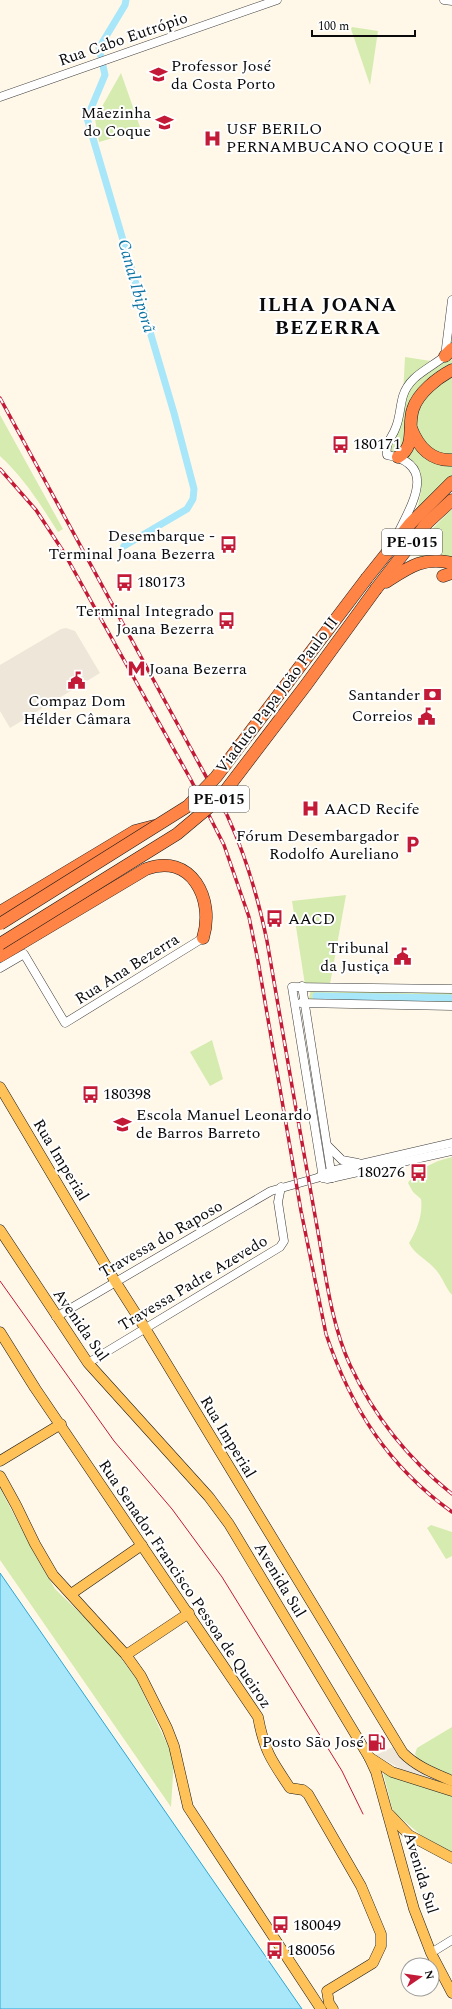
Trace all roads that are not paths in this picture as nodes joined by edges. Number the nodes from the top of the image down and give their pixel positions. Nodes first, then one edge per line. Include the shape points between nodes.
1 (277, 0) edge
2 (444, 0) edge
3 (452, 1) edge
4 (0, 97) edge
5 (452, 300) edge
6 (448, 353) edge
7 (452, 370) edge
8 (411, 427) junction
9 (393, 456) junction
10 (452, 460) edge
11 (452, 482) edge
12 (452, 500) edge
13 (392, 545) junction
14 (452, 563) edge
15 (377, 588) junction
16 (163, 823) junction
17 (0, 912) edge
18 (0, 924) edge
19 (203, 938) joint
20 (0, 944) edge
21 (0, 956) edge
22 (0, 968) edge
23 (302, 986) junction
24 (452, 989) edge
25 (295, 1003) junction
26 (305, 1003) junction
27 (452, 1006) edge
28 (0, 1087) edge
29 (327, 1143) junction
30 (452, 1144) edge
31 (452, 1151) edge
32 (372, 1162) junction
33 (387, 1162) junction
34 (325, 1176) junction
35 (281, 1187) junction
36 (0, 1230) edge
37 (115, 1281) junction
38 (56, 1317) junction
39 (145, 1328) junction
40 (0, 1332) edge
41 (88, 1363) junction
42 (61, 1424) junction
43 (0, 1461) edge
44 (0, 1476) edge
45 (142, 1545) junction
46 (70, 1594) junction
47 (189, 1613) junction
48 (126, 1655) junction
49 (369, 1757) junction
50 (452, 1781) edge
51 (452, 1791) edge
52 (386, 1810) junction
53 (452, 1858) edge
54 (452, 1940) edge
55 (431, 1954) junction
56 (304, 1985) junction
57 (327, 1991) junction
58 (452, 1993) edge
59 (328, 2007) edge

1 - 4 street, Rua Cabo Eutrópio
2 - 3 street
5 - 6 street
6 - 9 street via 419,373 403,395 395,431 386,446
7 - 8 highway via 440,377 416,402
8 - 9 highway via 409,446 404,454
8 - 10 highway via 420,446 426,452
9 - 13 street via 404,459 412,466 418,483 414,502
11 - 13 highway, Viaduto Papa João Paulo II / PE-015
12 - 15 highway, Viaduto Papa João Paulo II / PE-015 via 427,523
13 - 16 highway, Viaduto Papa João Paulo II / PE-015, bridge via 216,777 188,806
14 - 15 highway via 424,561 399,573
15 - 20 highway, Viaduto Papa João Paulo II / PE-015, bridge via 220,798 177,834
16 - 17 highway, bridge via 135,831
16 - 18 highway, Viaduto Papa João Paulo II / PE-015, bridge
19 - 21 highway via 208,920 200,887 192,876 164,864 155,865 122,882
19 - 22 street, Rua Ana Bezerra via 65,1023 24,954
23 - 24 street
23 - 25 street via 292,987
23 - 26 street
25 - 26 street
25 - 34 street
26 - 27 street
26 - 29 street
28 - 37 main road, Rua Imperial
29 - 32 street via 338,1157 347,1162
29 - 34 street
30 - 33 street
31 - 33 street
32 - 33 street
32 - 34 street
33 - 34 street
34 - 35 street, Travessa do Raposo
35 - 37 street, Travessa do Raposo
35 - 39 street, Travessa Padre Azevedo via 278,1202 284,1241 280,1247
36 - 38 main road, Avenida Sul
37 - 38 street, Travessa do Raposo
37 - 39 main road, Rua Imperial
38 - 41 main road, Avenida Sul
39 - 41 street, Travessa Padre Azevedo
39 - 50 main road, Rua Imperial via 403,1753 422,1768
40 - 42 main road, Rua Senador Francisco Pessoa de Queiroz
41 - 49 main road, Avenida Sul via 210,1497 229,1524
42 - 43 main road
42 - 45 main road, Rua Senador Francisco Pessoa de Queiroz
44 - 46 main road via 53,1575
45 - 46 main road
45 - 47 main road, Rua Senador Francisco Pessoa de Queiroz
46 - 48 main road
47 - 48 main road
47 - 57 main road, Rua Senador Francisco Pessoa de Queiroz via 258,1717 266,1751 290,1788 308,1794 361,1886 376,1919 381,1934 381,1946 373,1963
48 - 56 main road via 152,1696 167,1728 174,1746 188,1807
49 - 51 main road via 392,1772
49 - 52 main road, Avenida Sul via 376,1772
52 - 53 main road via 409,1835
52 - 55 main road, Avenida Sul via 414,1909
54 - 55 street
55 - 58 main road, Avenida Sul
56 - 57 main road via 315,1992
56 - 59 main road
57 - 59 main road

